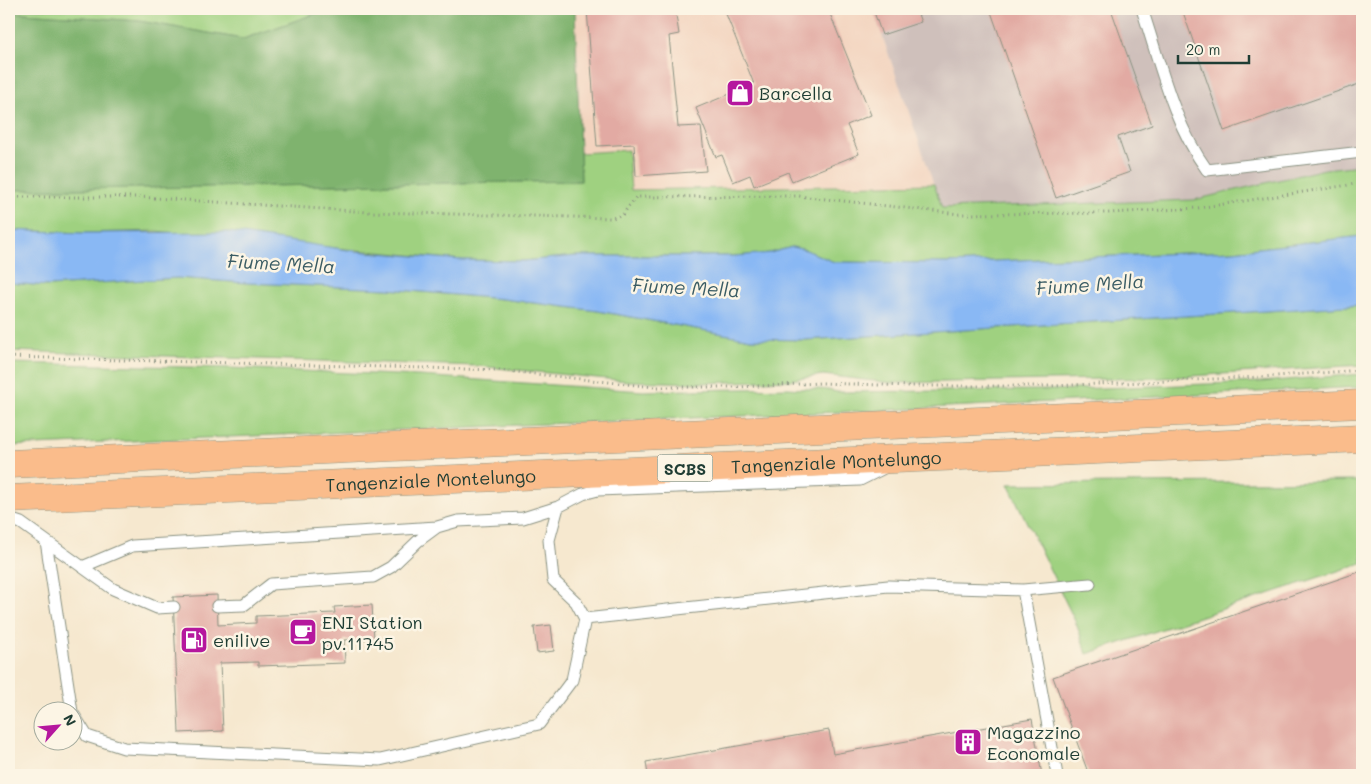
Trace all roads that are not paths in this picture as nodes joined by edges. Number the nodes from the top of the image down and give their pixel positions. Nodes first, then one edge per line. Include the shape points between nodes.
1 (1142, 9) edge
2 (1362, 152) edge
3 (1362, 404) edge
4 (1362, 438) edge
5 (905, 458) junction
6 (9, 464) edge
7 (9, 499) edge
8 (558, 507) junction
9 (9, 519) edge
10 (437, 527) junction
11 (46, 541) junction
12 (82, 567) junction
13 (1090, 584) dead end
14 (1024, 590) junction
15 (217, 606) dead end
16 (174, 607) dead end
17 (585, 619) junction
18 (70, 702) edge
19 (82, 728) edge
20 (1057, 775) edge

1 - 2 lane via 1176,111 1192,150 1207,170
3 - 6 highway, Tangenziale Montelungo / SCBS
4 - 5 highway, Tangenziale Montelungo / SCBS
5 - 7 highway, Tangenziale Montelungo / SCBS
5 - 8 lane via 860,480 598,490
8 - 10 lane via 523,518 458,521
8 - 17 lane via 549,540 553,580 576,602
9 - 11 lane via 21,523
10 - 12 lane via 132,546
10 - 15 lane via 391,567 372,577 271,584 244,604
11 - 12 lane
11 - 18 lane
12 - 16 lane via 113,589 156,608
13 - 14 lane
14 - 17 lane via 888,586
14 - 20 lane
17 - 19 lane via 572,680 539,724 380,760 124,748 87,736

